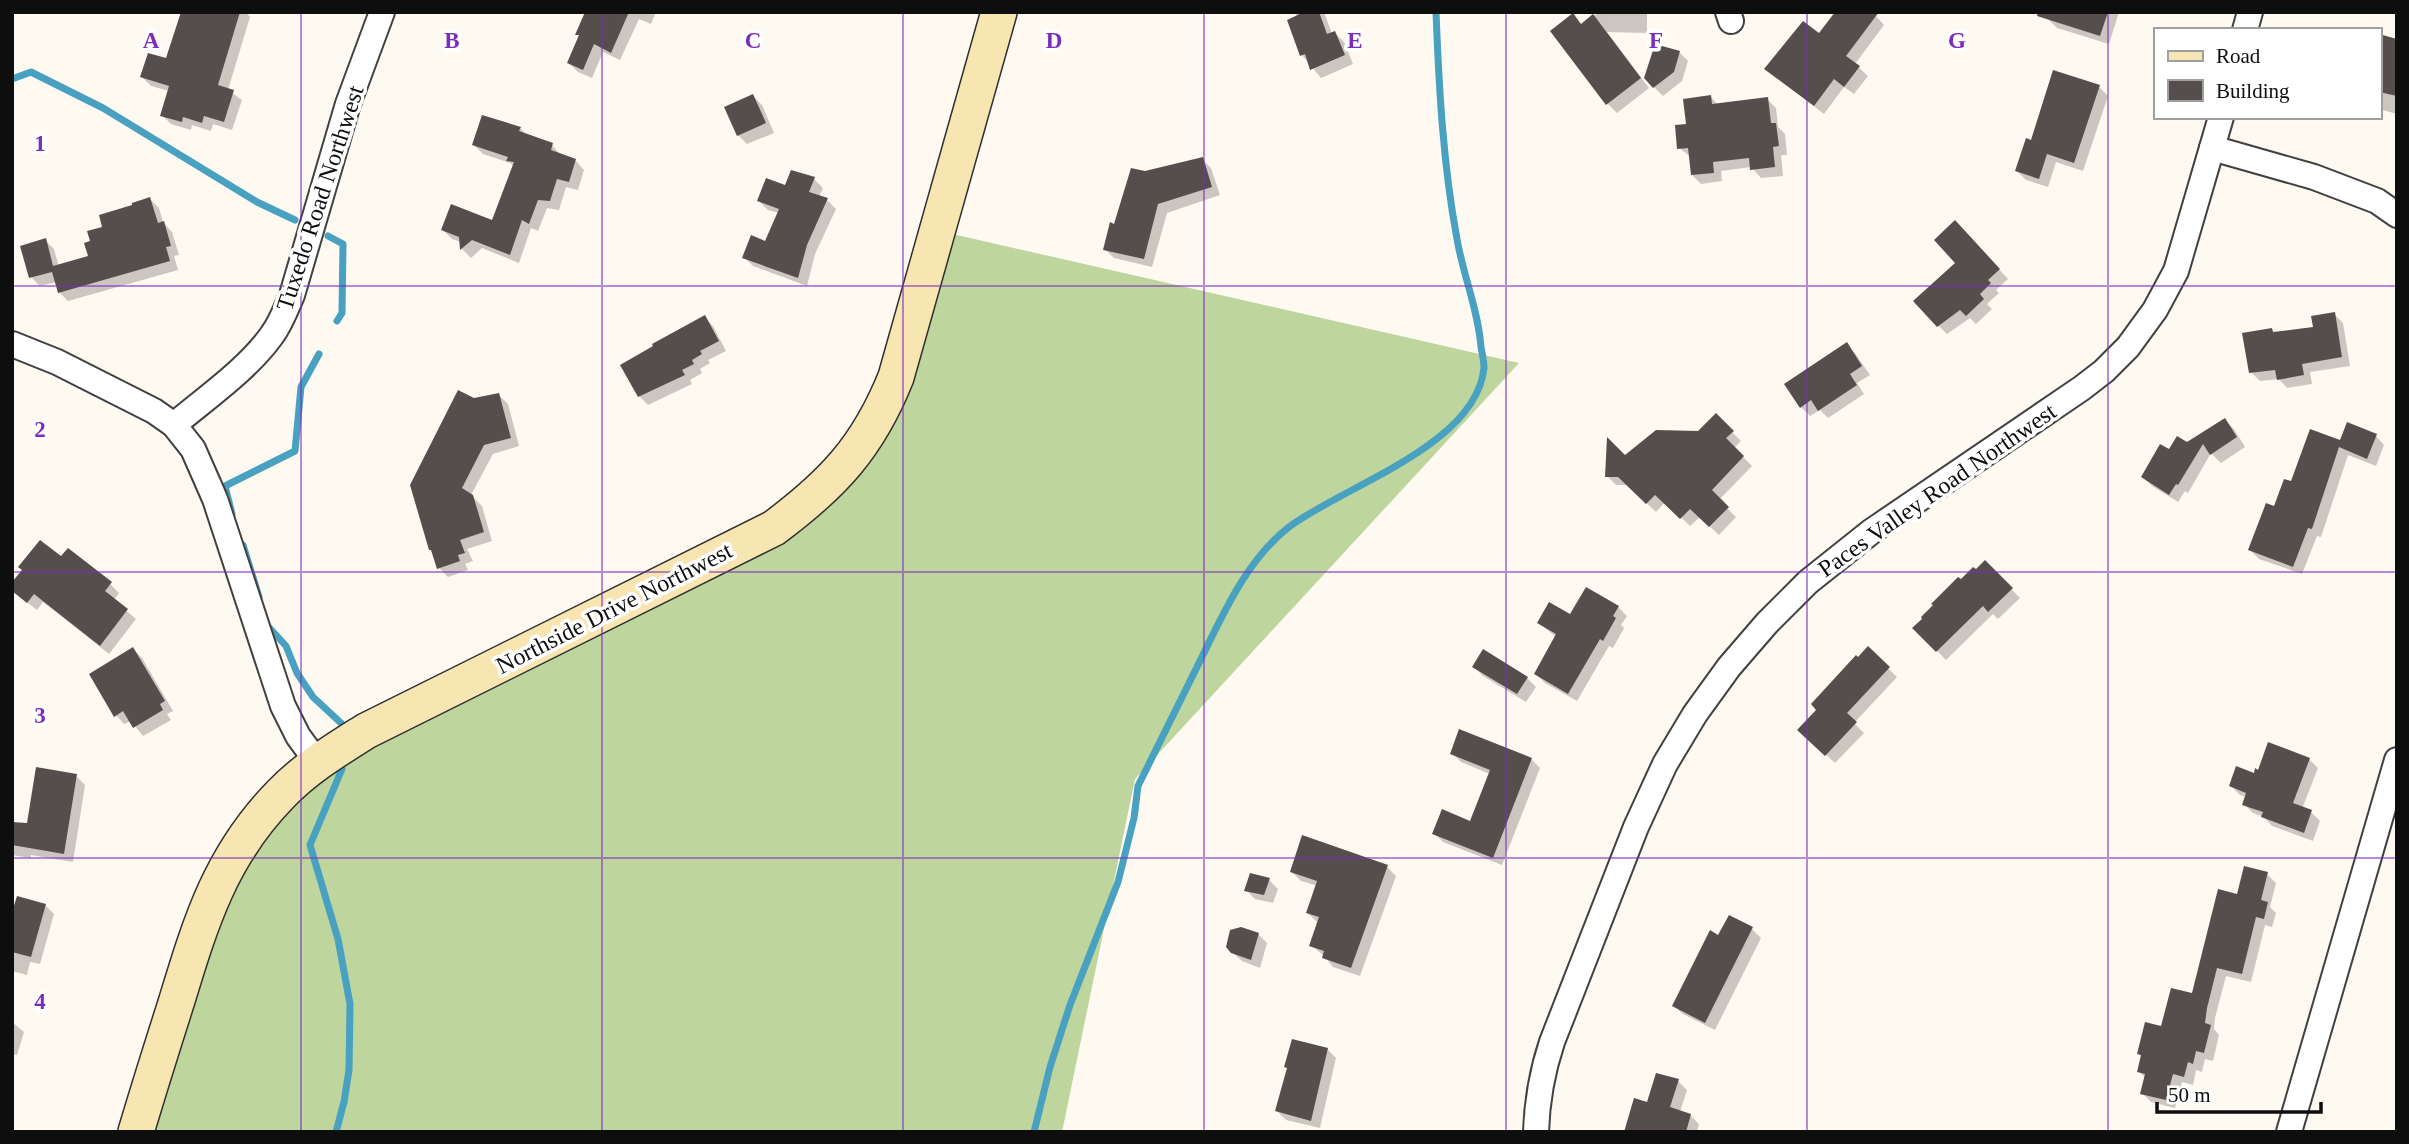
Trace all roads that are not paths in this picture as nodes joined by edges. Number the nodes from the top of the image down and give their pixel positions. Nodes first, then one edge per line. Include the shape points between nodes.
1 (382, 12) edge
2 (999, 12) edge
3 (2220, 119) edge
4 (2212, 148) junction
5 (2397, 215) edge
6 (12, 344) edge
7 (174, 425) junction
8 (2397, 760) edge
9 (317, 762) junction
10 (136, 1132) edge
11 (1536, 1132) edge
12 (2290, 1132) edge

1 - 7 street, Tuxedo Road Northwest via 348,104 284,315 256,354
2 - 9 street, Northside Drive Northwest via 895,377 865,440 843,468 774,528 366,731
3 - 4 street, Paces Valley Road Northwest
4 - 5 street via 2314,177 2377,201
4 - 11 street, Paces Valley Road Northwest via 2176,271 2128,347 2104,372 1872,531 1808,582 1729,667 1695,714 1636,827 1552,1042 1542,1073
6 - 7 street via 57,362
7 - 9 street via 193,449 215,499 283,706
8 - 12 street
9 - 10 street, Northside Drive Northwest via 254,824 209,900

